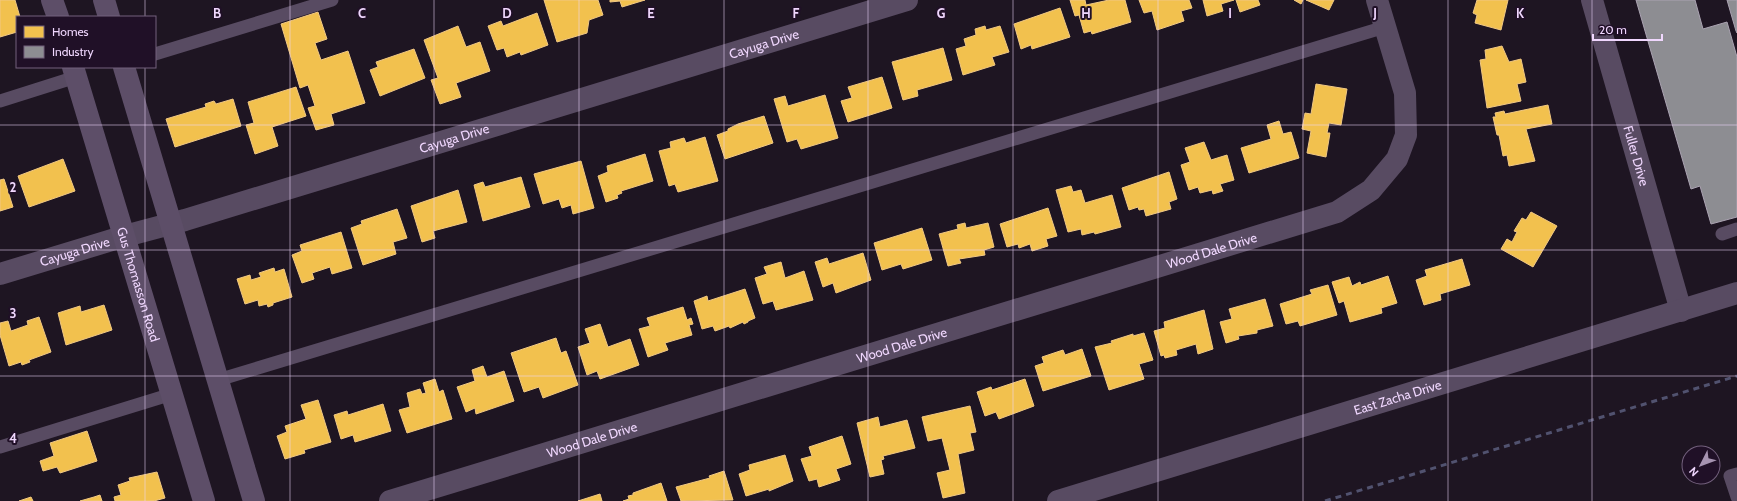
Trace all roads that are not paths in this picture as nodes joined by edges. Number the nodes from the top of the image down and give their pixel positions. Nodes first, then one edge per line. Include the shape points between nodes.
1 (52, 0) edge
2 (104, 0) edge
3 (332, 0) edge
4 (907, 0) edge
5 (1377, 0) edge
6 (1592, 0) edge
7 (58, 16) edge
8 (109, 16) edge
9 (1385, 27) junction
10 (156, 54) edge
11 (124, 68) edge
12 (74, 72) edge
13 (0, 101) edge
14 (172, 224) junction
15 (1737, 229) edge
16 (1722, 234) dead end
17 (125, 236) junction
18 (0, 274) edge
19 (1737, 294) edge
20 (1681, 311) junction
21 (218, 380) junction
22 (172, 394) junction
23 (0, 447) edge
24 (1737, 474) edge
25 (1737, 498) edge
26 (204, 501) edge
27 (254, 501) edge
28 (390, 501) edge
29 (1058, 501) edge

1 - 7 main road
2 - 8 main road
3 - 10 lane
4 - 14 street, Cayuga Drive
5 - 9 street, Wood Dale Drive
6 - 20 street, Fuller Drive
9 - 21 lane
9 - 28 street, Wood Dale Drive via 1405,93 1406,136 1397,159 1371,190 1337,212
11 - 14 main road
12 - 13 lane
12 - 17 main road, Gus Thomasson Road
14 - 17 street, Cayuga Drive
14 - 21 main road
15 - 16 lane
17 - 18 street, Cayuga Drive
17 - 22 main road, Gus Thomasson Road
19 - 20 street, East Zacha Drive
20 - 29 street, East Zacha Drive
21 - 27 main road
22 - 23 lane
22 - 26 main road, Gus Thomasson Road
24 - 25 lane via 1730,476

